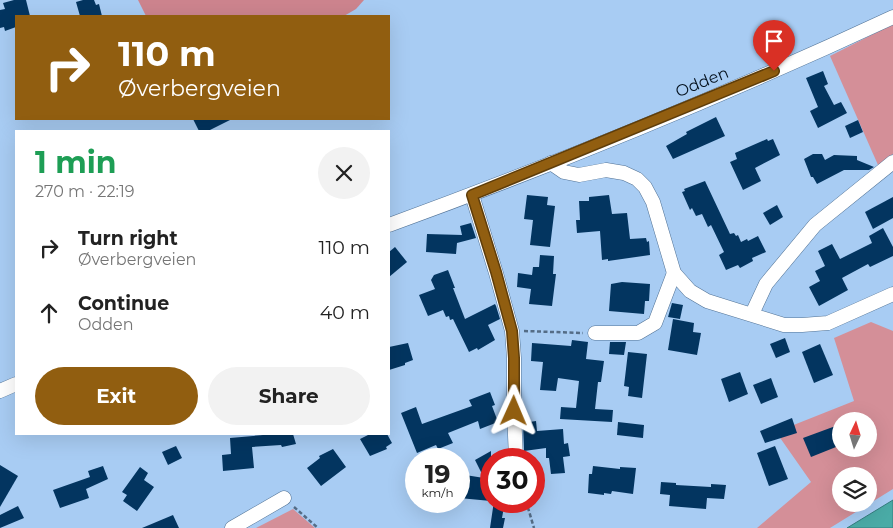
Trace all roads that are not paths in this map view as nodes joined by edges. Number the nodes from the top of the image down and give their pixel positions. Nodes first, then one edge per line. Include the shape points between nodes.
1 (893, 17) edge
2 (893, 162) edge
3 (551, 163) junction
4 (472, 195) junction
5 (390, 225) edge
6 (674, 273) junction
7 (893, 294) edge
8 (752, 314) junction
9 (595, 333) road end
10 (15, 384) edge
11 (0, 391) edge
12 (516, 448) edge
13 (284, 498) road end
14 (232, 528) edge

1 - 3 street, Odden via 741,86
2 - 8 street via 815,225 766,284
3 - 4 street, Odden
3 - 6 street via 564,172 579,175 606,170 624,173 645,187 653,202
4 - 5 street, Odden
4 - 12 street via 512,331
6 - 8 street via 690,291 707,301
6 - 9 street via 655,323 638,333
7 - 8 street via 825,324 784,325
10 - 11 street
13 - 14 street

